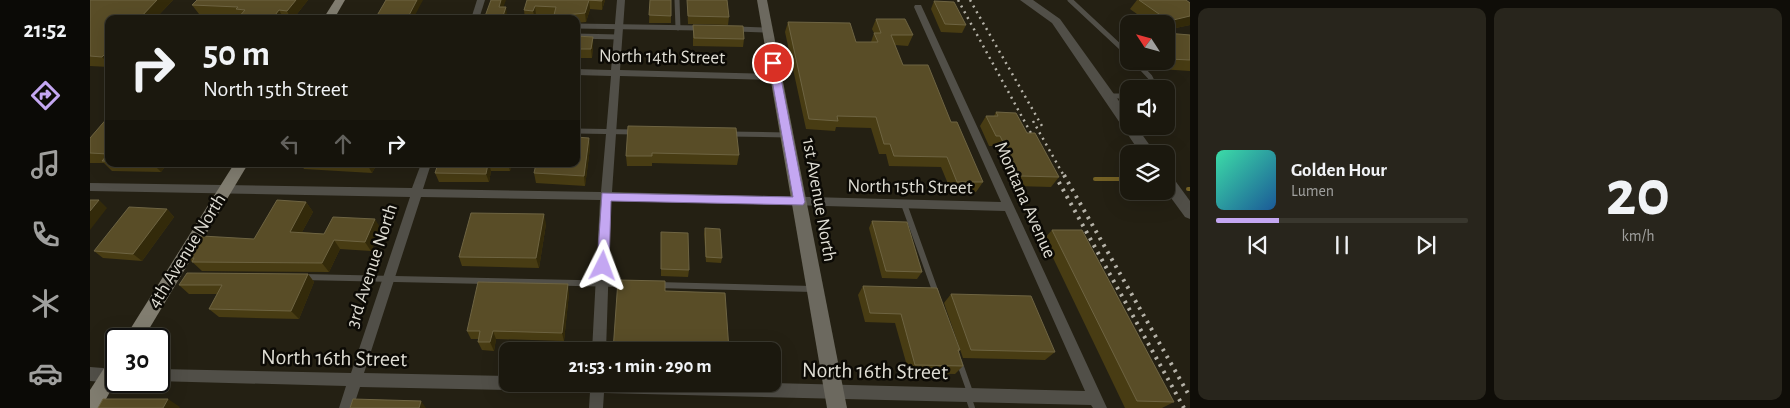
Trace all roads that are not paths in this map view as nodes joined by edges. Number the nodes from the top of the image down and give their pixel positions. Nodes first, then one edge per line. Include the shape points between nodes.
1 (340, 0) edge
2 (482, 0) edge
3 (621, 0) edge
4 (677, 0) edge
5 (762, 0) edge
6 (1025, 0) edge
7 (1070, 0) edge
8 (918, 7) dead end
9 (331, 15) edge
10 (476, 15) edge
11 (580, 27) edge
12 (678, 28) junction
13 (706, 28) edge
14 (735, 29) edge
15 (767, 30) junction
16 (618, 32) junction
17 (580, 36) edge
18 (1120, 47) edge
19 (1143, 70) edge
20 (580, 72) edge
21 (616, 73) junction
22 (776, 77) junction
23 (1152, 80) edge
24 (1108, 96) junction
25 (1120, 96) edge
26 (1120, 113) edge
27 (580, 131) edge
28 (611, 132) junction
29 (640, 132) edge
30 (718, 134) edge
31 (787, 135) junction
32 (239, 167) edge
33 (425, 167) edge
34 (90, 187) edge
35 (225, 190) junction
36 (1175, 192) edge
37 (416, 194) junction
38 (606, 196) junction
39 (799, 202) junction
40 (904, 204) junction
41 (1009, 207) junction
42 (1190, 213) edge
43 (299, 277) edge
44 (388, 278) junction
45 (602, 284) junction
46 (631, 284) edge
47 (650, 285) edge
48 (815, 289) junction
49 (938, 301) edge
50 (140, 328) edge
51 (599, 342) edge
52 (958, 357) edge
53 (105, 373) edge
54 (90, 374) edge
55 (170, 376) edge
56 (356, 379) junction
57 (499, 383) edge
58 (105, 386) edge
59 (781, 390) edge
60 (597, 392) edge
61 (834, 392) junction
62 (970, 399) edge
63 (1097, 403) edge
64 (90, 408) edge
65 (346, 408) edge
66 (596, 408) edge
67 (837, 408) edge

1 - 9 main road
2 - 10 street
3 - 16 street
4 - 12 lane
5 - 15 main road, 1st Avenue North
6 - 24 street via 1056,21
7 - 18 lane
8 - 41 street, Montana Avenue
11 - 16 lane
12 - 13 lane
12 - 16 lane
14 - 15 lane
15 - 22 main road, 1st Avenue North
16 - 17 lane
16 - 21 street
19 - 23 lane
20 - 21 street, North 14th Street
21 - 22 street, North 14th Street
21 - 28 street
22 - 31 main road, 1st Avenue North
24 - 25 lane
24 - 26 street
27 - 28 lane
28 - 29 lane
28 - 38 street
30 - 31 lane
31 - 39 main road, 1st Avenue North
32 - 35 main road, 4th Avenue North
33 - 37 street, 3rd Avenue North
34 - 35 street, North 15th Street
35 - 37 street, North 15th Street
35 - 50 main road, 4th Avenue North via 177,276
36 - 42 street
37 - 38 street, North 15th Street
37 - 44 street, 3rd Avenue North
38 - 39 street, North 15th Street
38 - 45 street
39 - 40 street, North 15th Street
39 - 48 main road, 1st Avenue North
40 - 41 street, North 15th Street
40 - 49 lane
41 - 63 street, Montana Avenue
43 - 44 lane
44 - 45 lane
44 - 56 street, 3rd Avenue North
45 - 46 lane
45 - 51 street
47 - 48 lane
48 - 61 main road, 1st Avenue North
52 - 62 lane
53 - 54 street
55 - 56 street, North 16th Street
56 - 57 street, North 16th Street
56 - 65 street, 3rd Avenue North
58 - 64 main road
59 - 61 street, North 16th Street
60 - 66 street
61 - 62 street, North 16th Street
61 - 67 main road, 1st Avenue North
62 - 63 street, North 16th Street

